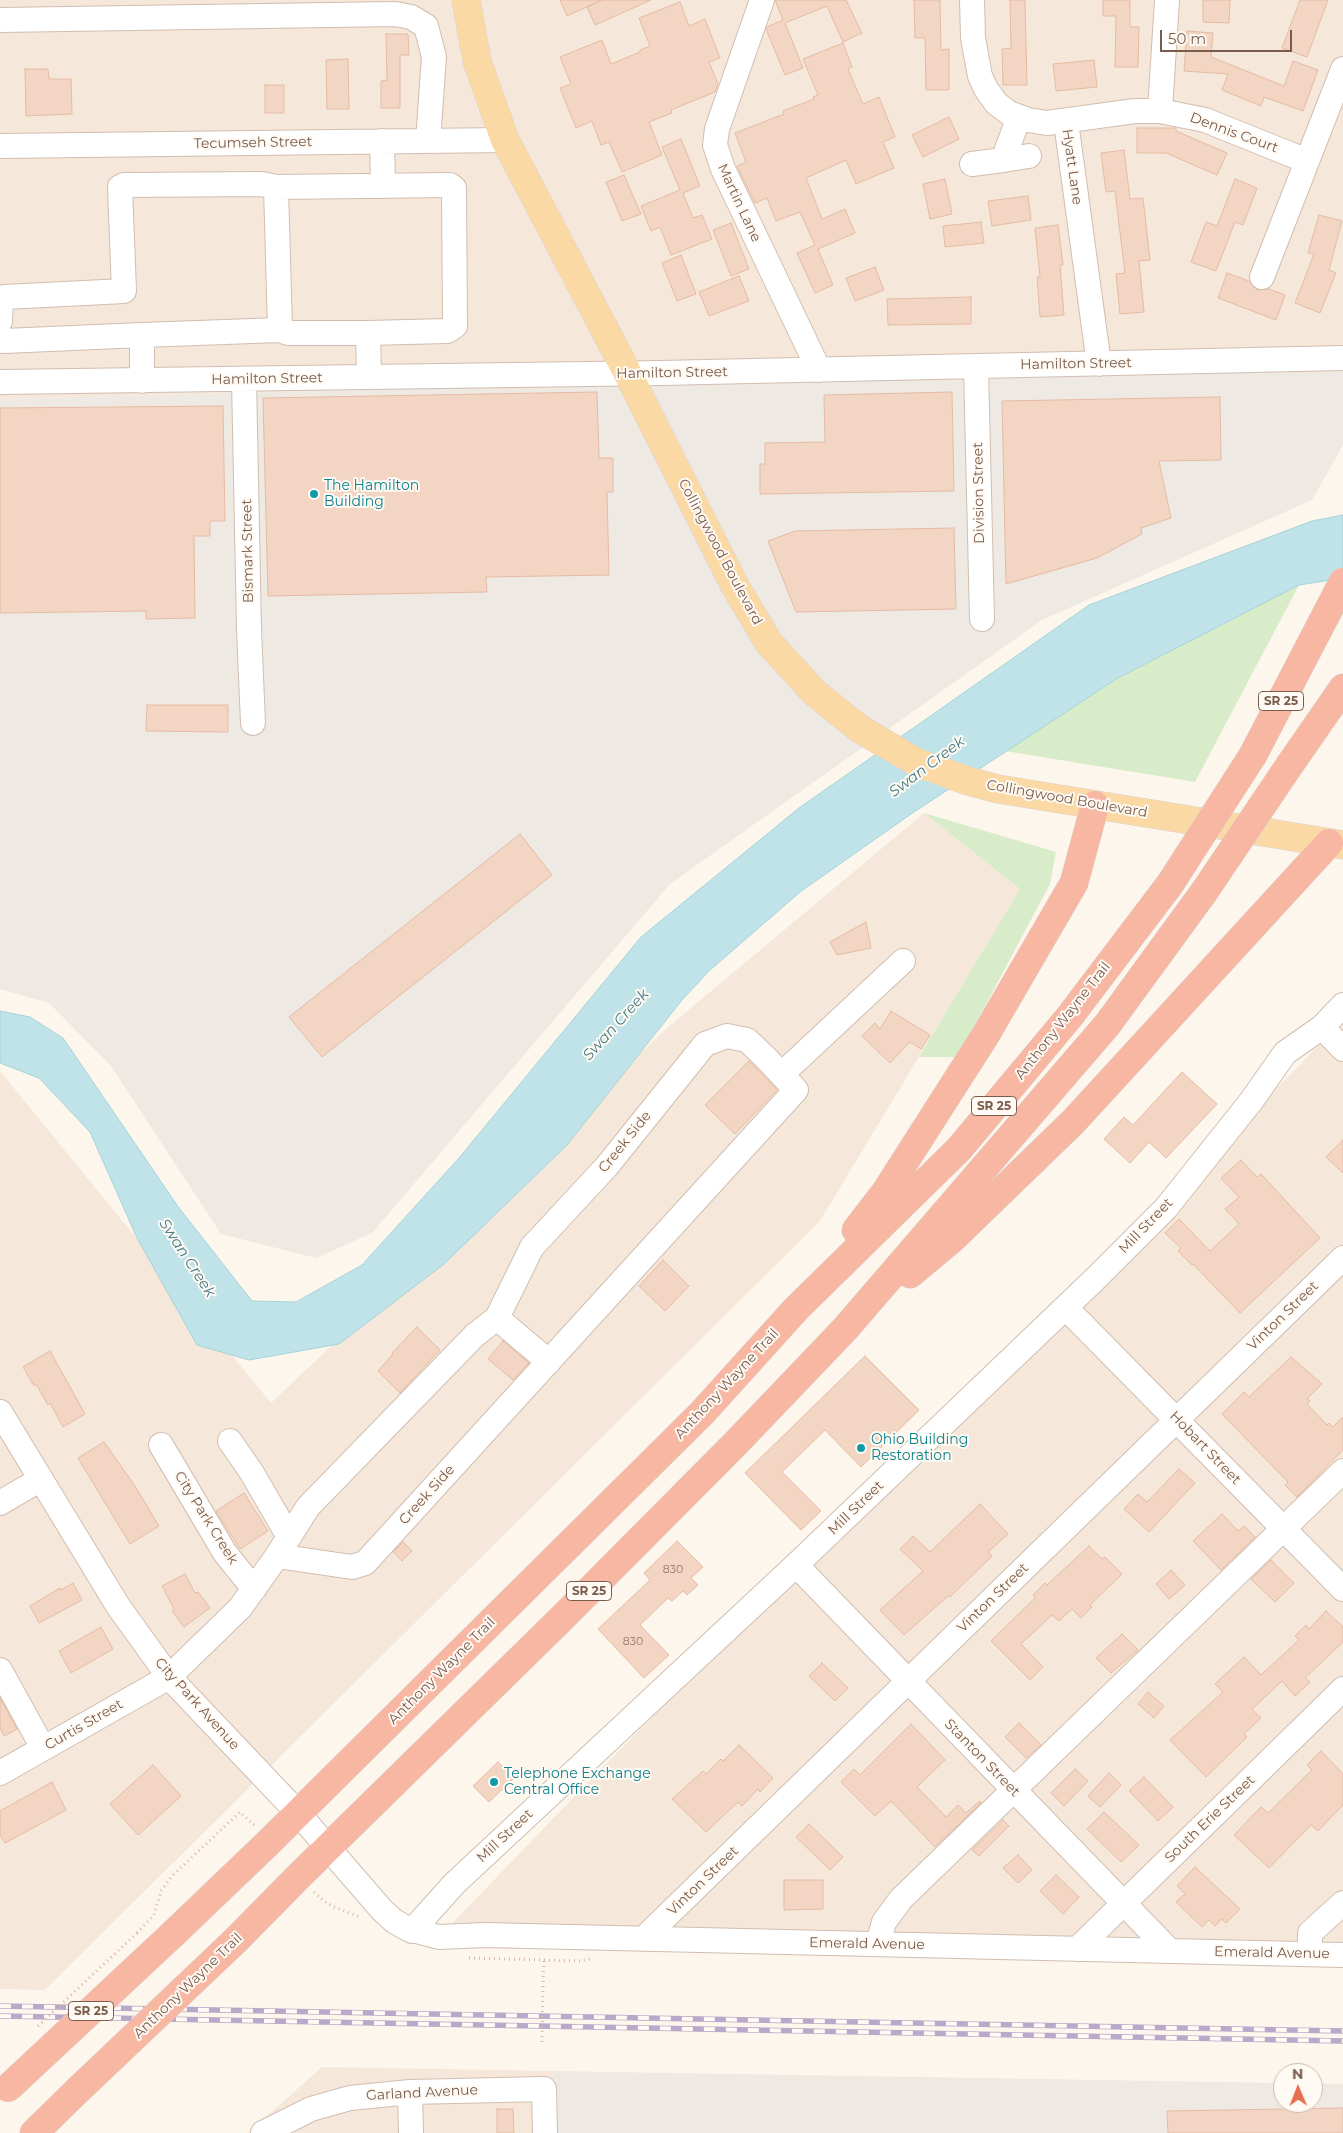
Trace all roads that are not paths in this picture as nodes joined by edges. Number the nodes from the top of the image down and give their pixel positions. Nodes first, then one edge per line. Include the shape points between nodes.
1 (762, 0) edge
2 (972, 0) edge
3 (1167, 0) edge
4 (468, 3) edge
5 (0, 20) edge
6 (1343, 69) edge
7 (1160, 110) junction
8 (1019, 117) junction
9 (1066, 122) junction
10 (505, 140) junction
11 (428, 141) junction
12 (382, 142) junction
13 (0, 146) edge
14 (1029, 156) dead end
15 (1003, 160) junction
16 (1307, 161) junction
17 (972, 164) dead end
18 (383, 186) junction
19 (276, 187) junction
20 (1262, 277) dead end
21 (0, 321) edge
22 (280, 330) junction
23 (368, 333) junction
24 (0, 335) edge
25 (142, 335) junction
26 (1343, 358) edge
27 (1099, 364) junction
28 (976, 366) junction
29 (819, 370) junction
30 (628, 374) junction
31 (369, 377) junction
32 (244, 379) junction
33 (142, 380) junction
34 (0, 382) edge
35 (1343, 582) edge
36 (982, 619) dead end
37 (1343, 688) edge
38 (253, 723) dead end
39 (1095, 805) junction
40 (1336, 844) edge
41 (903, 961) dead end
42 (1343, 1005) edge
43 (1322, 1027) junction
44 (1343, 1049) edge
45 (782, 1074) junction
46 (1343, 1258) edge
47 (1066, 1308) junction
48 (796, 1309) junction
49 (497, 1318) junction
50 (845, 1328) junction
51 (549, 1362) junction
52 (0, 1412) edge
53 (1177, 1419) junction
54 (230, 1441) dead end
55 (161, 1445) dead end
56 (1343, 1471) edge
57 (41, 1479) junction
58 (0, 1503) edge
59 (1284, 1528) junction
60 (283, 1546) junction
61 (796, 1564) junction
62 (254, 1589) junction
63 (1343, 1589) edge
64 (0, 1670) edge
65 (169, 1677) junction
66 (908, 1681) junction
67 (1343, 1689) edge
68 (43, 1748) junction
69 (0, 1773) edge
70 (1013, 1789) junction
71 (298, 1813) junction
72 (328, 1848) junction
73 (1123, 1903) junction
74 (1343, 1903) edge
75 (403, 1926) junction
76 (643, 1939) junction
77 (878, 1944) junction
78 (1076, 1949) junction
79 (1170, 1951) junction
80 (1310, 1954) junction
81 (1343, 1955) edge
82 (4, 2092) edge
83 (410, 2092) junction
84 (271, 2131) edge
85 (34, 2133) edge
86 (411, 2133) edge
87 (545, 2133) edge

1 - 29 street, Martin Lane via 717,130 715,145 723,169
2 - 8 street, Hyatt Lane via 974,45 980,76 996,102
3 - 7 street
4 - 10 main road, Collingwood Boulevard via 477,61
5 - 11 street via 395,14 412,17 426,26 434,57
6 - 16 street
7 - 9 street, Dennis Court
7 - 16 street, Dennis Court via 1205,120
8 - 9 street, Hyatt Lane via 1047,123
8 - 15 street
9 - 27 street, Hyatt Lane
10 - 11 street, Tecumseh Street
10 - 30 main road, Collingwood Boulevard
11 - 12 street, Tecumseh Street
12 - 13 street, Tecumseh Street
12 - 18 street
14 - 15 street
15 - 17 street
16 - 20 street
18 - 19 street
18 - 23 street via 450,185 454,188 455,326 447,331
19 - 21 street via 262,184 124,185 120,187 124,291 5,297 1,302
19 - 22 street
22 - 23 street via 288,333
22 - 25 street
23 - 31 street
24 - 25 street via 4,341
25 - 33 street
26 - 27 street, Hamilton Street
27 - 28 street, Hamilton Street
28 - 29 street, Hamilton Street
28 - 36 street, Division Street
29 - 30 street, Hamilton Street
30 - 31 street, Hamilton Street
30 - 39 main road, Collingwood Boulevard via 735,586 769,643 815,693 860,729 916,762 998,789
31 - 32 street, Hamilton Street
32 - 33 street, Hamilton Street
32 - 38 street, Bismark Street
33 - 34 street, Hamilton Street
35 - 48 highway, Anthony Wayne Trail / SR 25, bridge via 1253,755 1170,884 1070,1016 959,1149
37 - 50 highway, Anthony Wayne Trail / SR 25, bridge via 1204,892 1107,1025
39 - 40 main road, Collingwood Boulevard
39 - 48 highway via 1074,883 985,1036 886,1191
40 - 50 highway via 1073,1122 952,1239
41 - 45 street
42 - 43 street, Mill Street
43 - 44 street
43 - 47 street, Mill Street via 1285,1053 1166,1208
45 - 49 street, Creek Side via 747,1040 728,1036 705,1044 607,1166 532,1247
45 - 51 street, Creek Side via 796,1090
46 - 53 street, Vinton Street
47 - 53 street, Hobart Street
47 - 61 street, Mill Street
48 - 71 highway, Anthony Wayne Trail / SR 25 via 702,1413
49 - 51 street
49 - 60 street, Creek Side via 475,1335 308,1507
50 - 72 highway, Anthony Wayne Trail / SR 25 via 744,1435
51 - 60 street, Creek Side via 365,1563 352,1567
52 - 57 street, City Park Avenue
53 - 59 street, Hobart Street
53 - 66 street, Vinton Street
54 - 60 street via 252,1473
55 - 62 street, City Park Creek via 225,1553
56 - 59 street
57 - 58 street
57 - 65 street, City Park Avenue via 118,1606
59 - 63 street, Hobart Street
59 - 70 street
60 - 62 street, Creek Side
61 - 66 street, Stanton Street
61 - 75 street, Mill Street via 454,1884
62 - 65 street, Creek Side via 240,1608
64 - 68 street
65 - 68 street, Curtis Street
65 - 71 street, City Park Avenue
66 - 70 street, Stanton Street
66 - 76 street, Vinton Street
67 - 73 street, South Erie Street
68 - 69 street, Curtis Street
70 - 73 street, Stanton Street
70 - 77 street via 901,1899 884,1922
71 - 72 street, City Park Avenue
71 - 82 highway, Anthony Wayne Trail / SR 25, bridge
72 - 75 street, City Park Avenue
72 - 85 highway, Anthony Wayne Trail / SR 25, bridge
73 - 78 street, South Erie Street
73 - 79 street, Stanton Street
74 - 80 street via 1310,1933
75 - 76 street, Emerald Avenue via 438,1936
76 - 77 street, Emerald Avenue
77 - 78 street, Emerald Avenue
78 - 79 street, Emerald Avenue
79 - 80 street, Emerald Avenue
80 - 81 street, Emerald Avenue
83 - 84 street, Garland Avenue via 350,2098 311,2109
83 - 86 street
83 - 87 street, Garland Avenue via 544,2089

